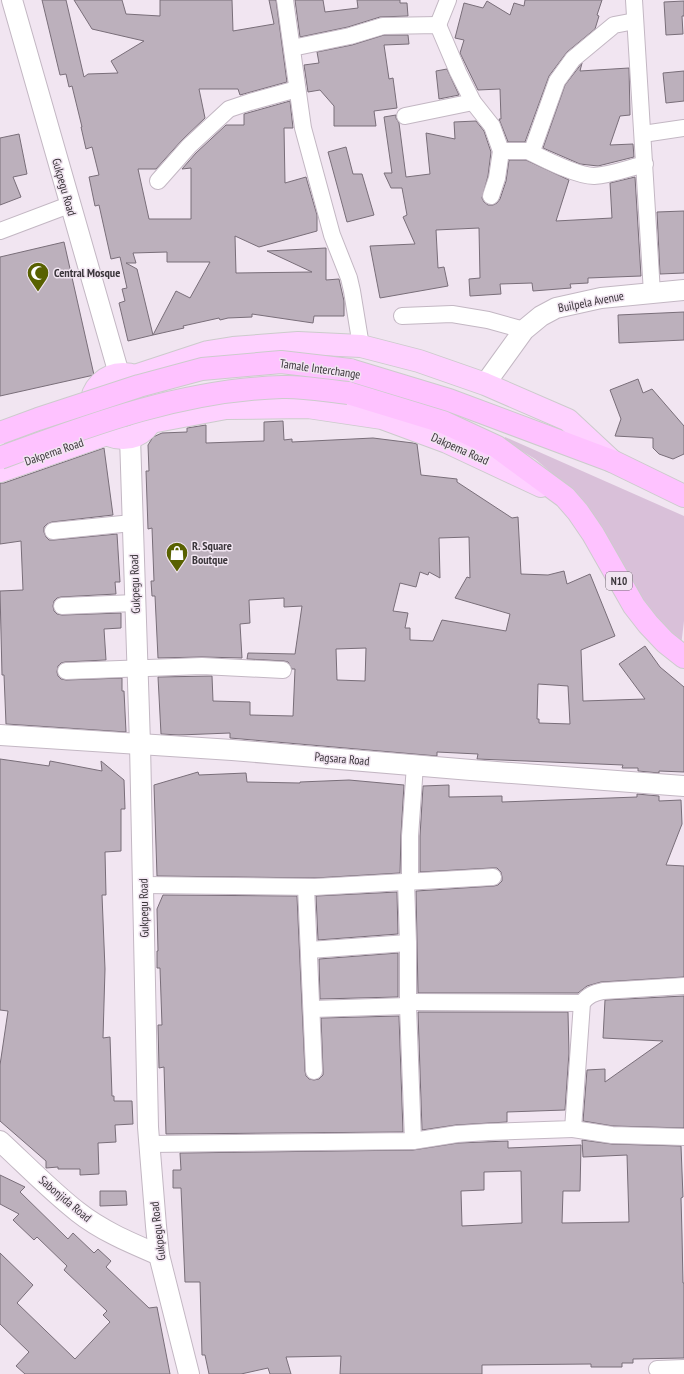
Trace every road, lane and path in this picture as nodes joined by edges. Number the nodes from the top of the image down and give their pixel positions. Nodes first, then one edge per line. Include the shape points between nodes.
1 (12, 0) edge
2 (285, 0) edge
3 (448, 0) edge
4 (634, 0) edge
5 (635, 20) junction
6 (438, 25) junction
7 (292, 48) junction
8 (297, 89) junction
9 (473, 102) junction
10 (405, 116) dead end
11 (684, 128) edge
12 (643, 134) junction
13 (501, 151) junction
14 (528, 151) junction
15 (645, 164) junction
16 (158, 181) dead end
17 (491, 196) dead end
18 (69, 205) junction
19 (0, 230) edge
20 (684, 290) edge
21 (652, 293) junction
22 (402, 316) dead end
23 (524, 330) junction
24 (361, 346) junction
25 (127, 375) junction
26 (485, 384) junction
27 (95, 390) junction
28 (151, 422) junction
29 (0, 426) edge
30 (0, 433) edge
31 (107, 434) junction
32 (130, 437) junction
33 (0, 458) edge
34 (612, 461) junction
35 (0, 471) edge
36 (684, 496) edge
37 (565, 497) junction
38 (132, 523) junction
39 (54, 531) dead end
40 (135, 604) junction
41 (62, 606) dead end
42 (684, 657) edge
43 (137, 669) junction
44 (282, 670) dead end
45 (66, 671) dead end
46 (0, 735) edge
47 (140, 744) junction
48 (415, 766) junction
49 (684, 786) edge
50 (492, 877) dead end
51 (408, 881) junction
52 (143, 885) junction
53 (306, 887) junction
54 (408, 943) junction
55 (309, 950) junction
56 (684, 986) edge
57 (582, 1003) junction
58 (408, 1004) junction
59 (312, 1009) junction
60 (314, 1071) dead end
61 (573, 1129) junction
62 (684, 1136) edge
63 (413, 1141) junction
64 (0, 1142) edge
65 (150, 1144) junction
66 (159, 1255) junction
67 (684, 1368) edge
68 (657, 1369) dead end
69 (189, 1374) edge

1 - 18 street, Gukpegu Road
2 - 7 street
3 - 6 street
4 - 5 street
5 - 12 street
5 - 14 street via 614,25 573,59 557,81 533,148
6 - 7 street via 383,26
6 - 9 street
7 - 8 street
8 - 16 street via 229,110 190,146
8 - 24 street via 308,149 332,236 349,278
9 - 10 street
9 - 13 street via 492,126
11 - 12 street
12 - 15 street
13 - 14 street
13 - 17 street
14 - 15 street via 593,176
15 - 21 street
18 - 19 street
18 - 25 street, Gukpegu Road
20 - 21 street, Builpela Avenue
21 - 23 street, Builpela Avenue via 601,298 556,308
22 - 23 street via 452,314
23 - 26 street, Builpela Avenue
24 - 25 main road via 298,344 233,348 208,352
24 - 26 main road via 419,361
25 - 27 main road via 109,377
25 - 28 main road via 143,380 154,396 154,414
26 - 34 main road via 568,420
27 - 29 main road
27 - 31 main road via 91,410 94,419
28 - 32 main road via 138,434
28 - 37 main road, Dakpema Road via 226,408 308,408 382,418 447,442
30 - 34 highway, Tamale Interchange, bridge via 138,386 202,369 281,362 350,370 449,400
31 - 32 main road via 114,437
31 - 35 main road, Dakpema Road
32 - 38 street, Gukpegu Road
33 - 37 highway, Tamale Interchange, bridge via 82,428 165,403 224,391 283,387 348,393 444,422 497,447
34 - 36 highway
37 - 42 highway, Dakpema Road / N10 via 593,534 634,606 665,642
38 - 39 street
38 - 40 street, Gukpegu Road
40 - 41 street
40 - 43 street, Gukpegu Road
43 - 44 street via 202,666
43 - 45 street
43 - 47 street, Gukpegu Road
46 - 47 street, Pagsara Road
47 - 48 street, Pagsara Road
47 - 52 street, Gukpegu Road
48 - 49 street, Pagsara Road
48 - 51 street
50 - 51 street
51 - 53 street
51 - 54 street
52 - 53 street
52 - 65 street, Gukpegu Road
53 - 55 street
54 - 55 street
54 - 58 street
55 - 59 street
56 - 57 street via 603,991 594,993
57 - 58 street
57 - 61 street
58 - 59 street
58 - 63 street
59 - 60 street
61 - 62 street via 612,1135
61 - 63 street via 457,1134
63 - 65 street
64 - 66 street, Sabonjida Road via 78,1212 119,1237
65 - 66 street, Gukpegu Road
66 - 69 street, Gukpegu Road
67 - 68 street

